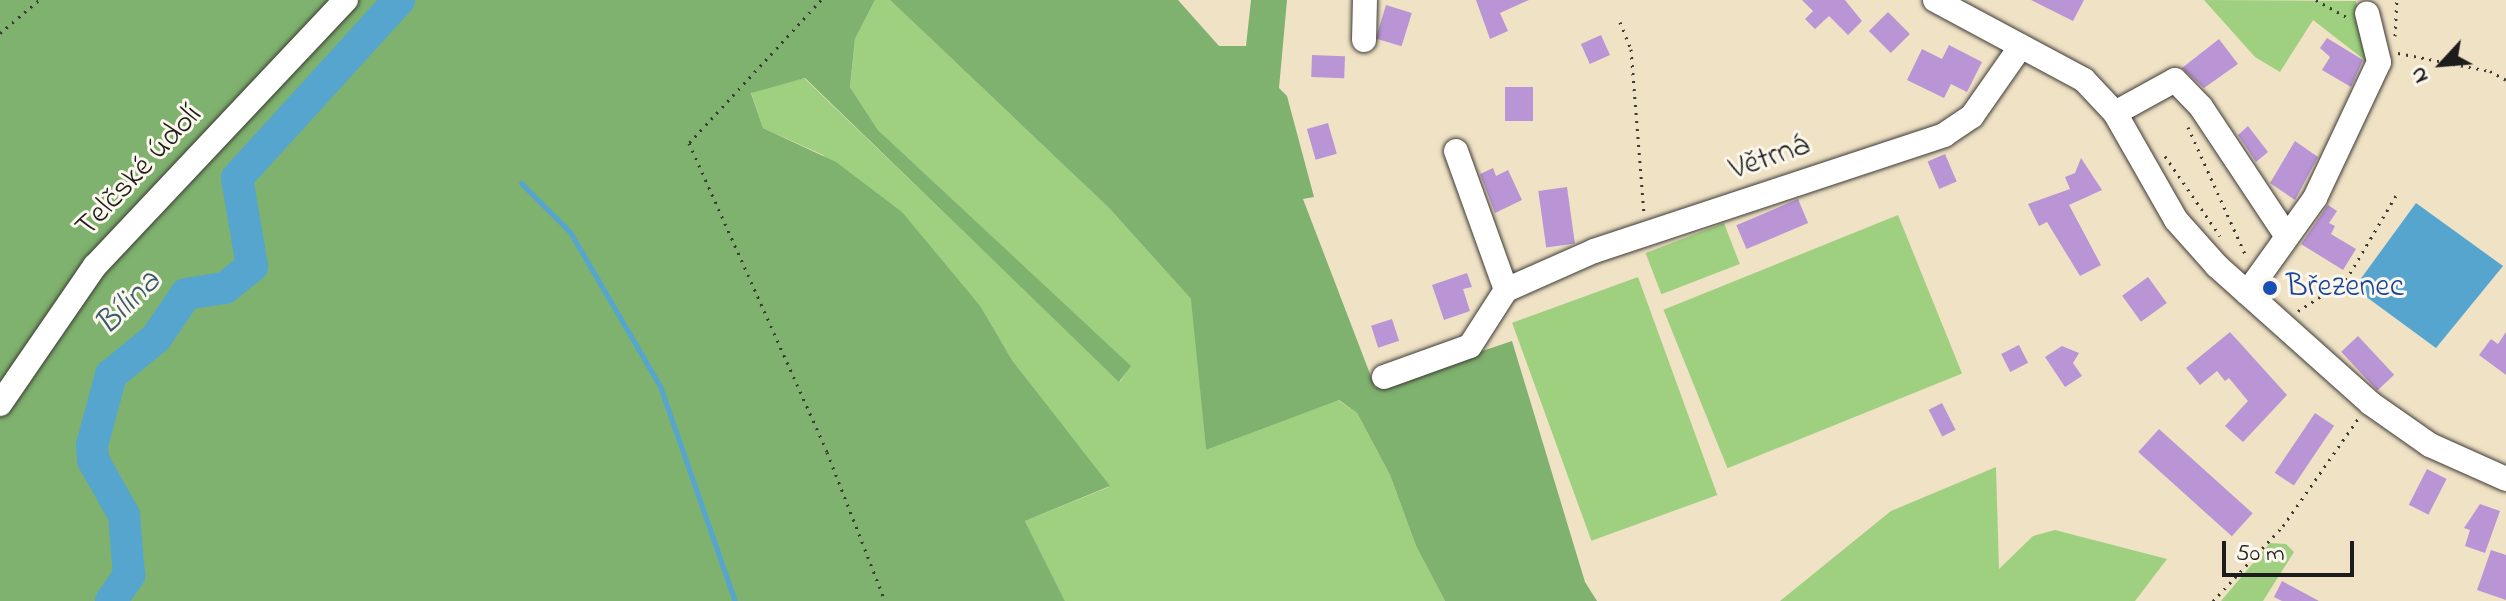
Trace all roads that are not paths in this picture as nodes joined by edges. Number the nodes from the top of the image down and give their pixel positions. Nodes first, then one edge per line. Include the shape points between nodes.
1 (346, 0) edge
2 (1365, 0) edge
3 (1943, 2) edge
4 (1974, 10) edge
5 (2370, 21) road end
6 (1364, 40) dead end
7 (2021, 46) junction
8 (2115, 113) junction
9 (1456, 151) dead end
10 (2286, 235) junction
11 (1506, 290) junction
12 (2247, 293) junction
13 (1384, 377) dead end
14 (0, 404) edge
15 (2506, 479) edge

1 - 14 street, Telčské údolí via 95,266
2 - 6 street
3 - 4 street
4 - 7 street
5 - 10 street via 2387,57 2315,198
7 - 8 street via 2084,80
7 - 11 street, Větrná via 1972,116 1944,135 1646,233
8 - 10 street via 2175,80 2201,107
8 - 12 street via 2176,220
9 - 11 street
10 - 12 street
11 - 13 street via 1470,346
12 - 15 street via 2370,403 2430,445

